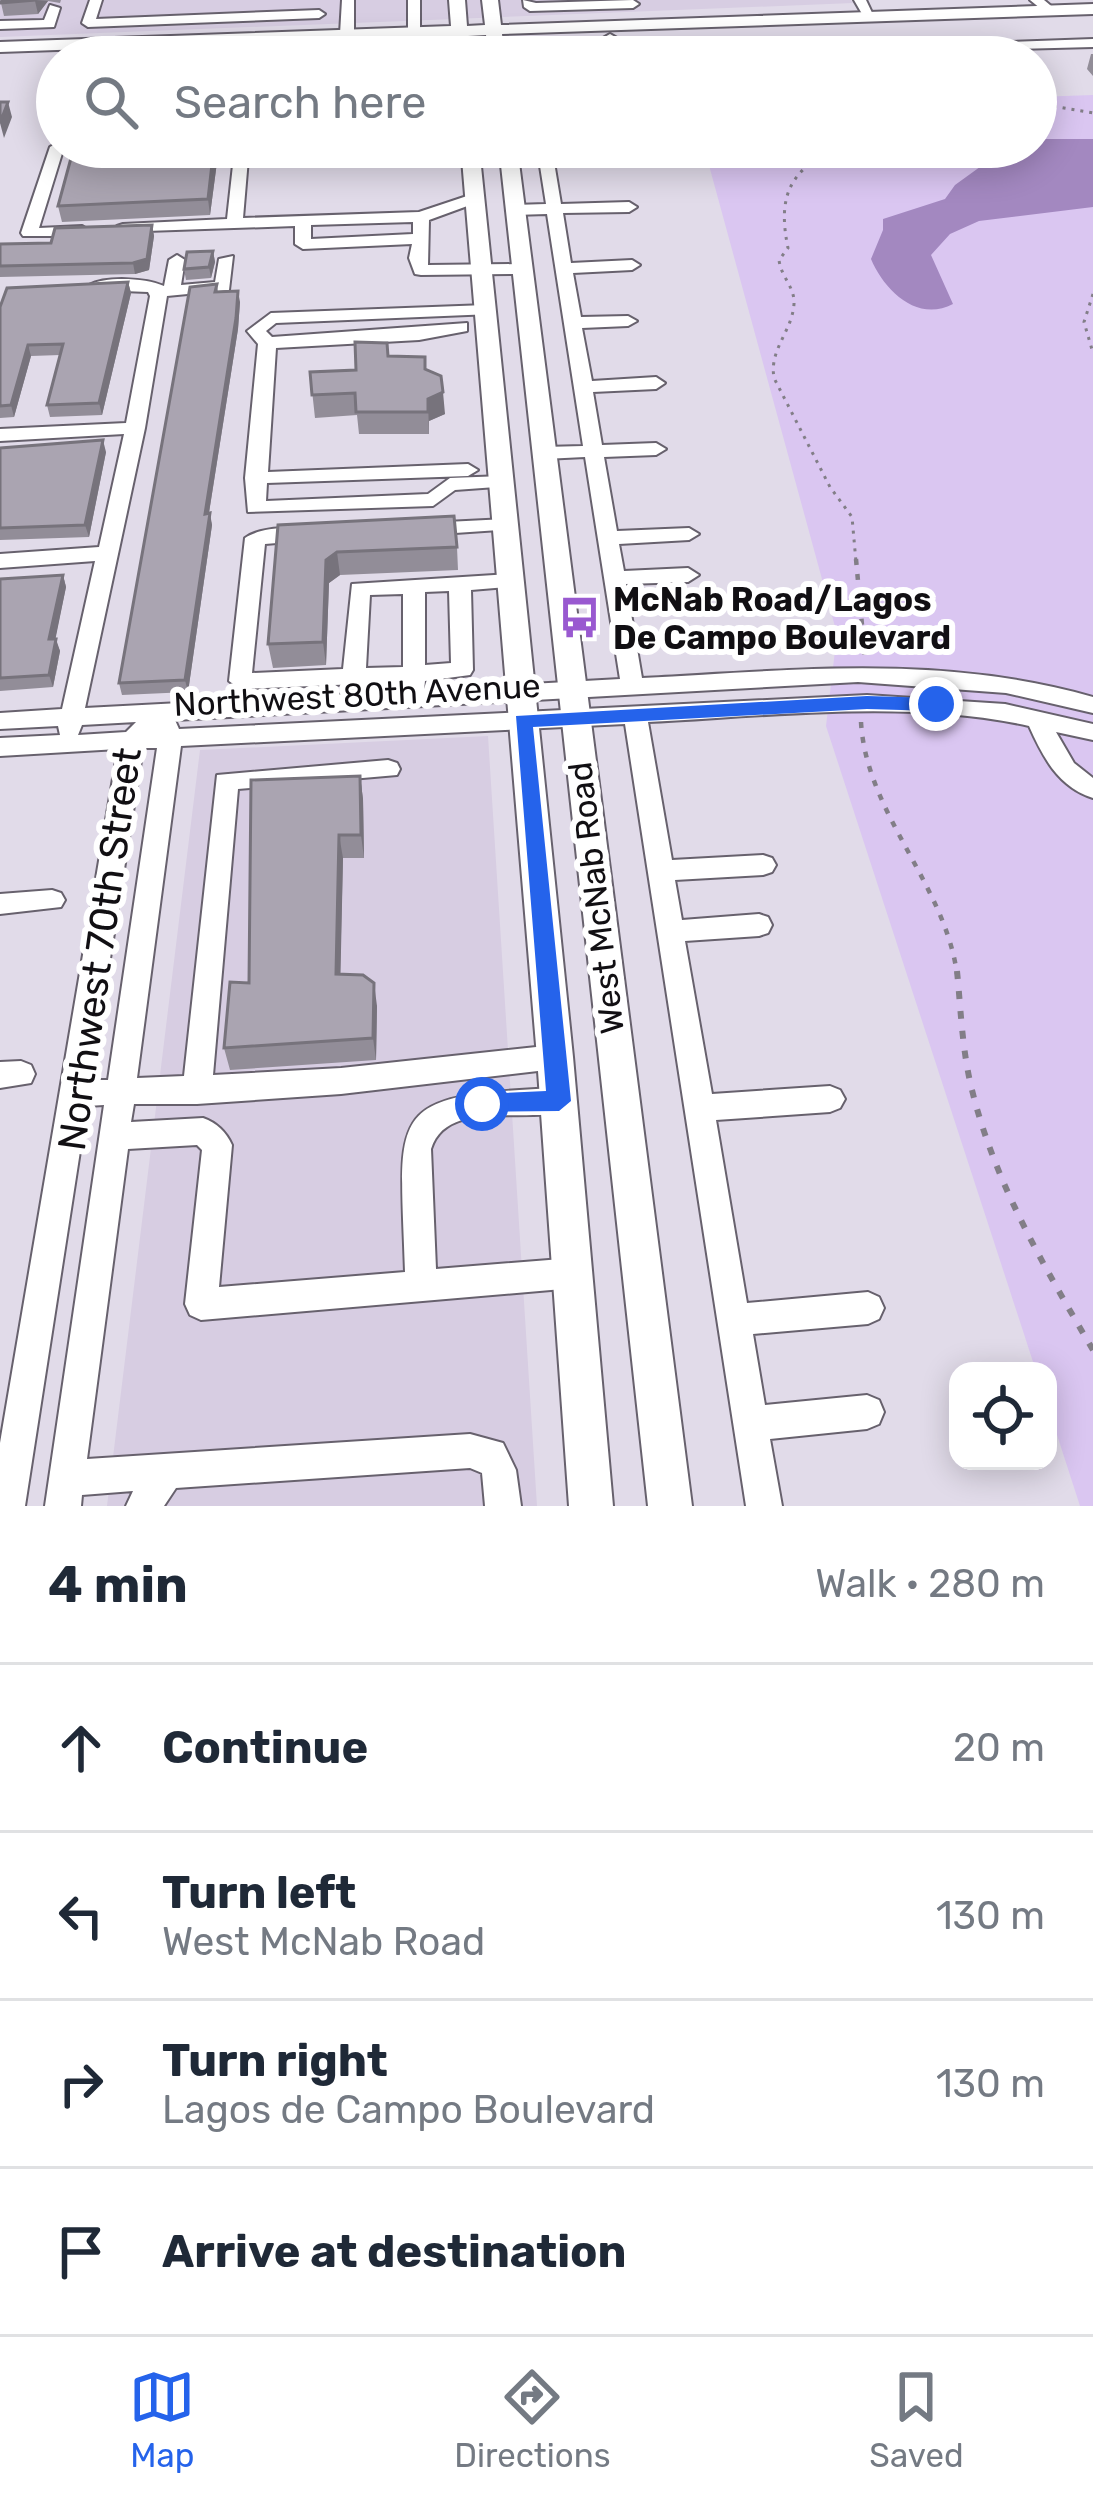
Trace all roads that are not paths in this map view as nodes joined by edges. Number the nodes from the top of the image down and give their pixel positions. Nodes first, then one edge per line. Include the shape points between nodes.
1 (96, 0) edge
2 (132, 0) edge
3 (348, 0) edge
4 (414, 0) edge
5 (458, 0) edge
6 (490, 0) edge
7 (529, 0) edge
8 (860, 0) edge
9 (606, 2) edge
10 (633, 2) edge
11 (55, 4) edge
12 (319, 7) edge
13 (958, 7) edge
14 (1046, 7) edge
15 (1090, 15) edge
16 (870, 16) junction
17 (820, 18) junction
18 (126, 22) junction
19 (643, 24) junction
20 (0, 26) edge
21 (849, 29) junction
22 (414, 32) junction
23 (347, 34) junction
24 (122, 36) edge
25 (341, 36) edge
26 (429, 36) edge
27 (460, 36) edge
28 (494, 36) edge
29 (550, 36) edge
30 (663, 36) edge
31 (1089, 43) edge
32 (1062, 44) junction
33 (1057, 45) edge
34 (36, 46) edge
35 (0, 47) edge
36 (36, 58) edge
37 (0, 60) edge
38 (1072, 66) dead end
39 (51, 168) edge
40 (240, 168) edge
41 (472, 168) edge
42 (510, 168) edge
43 (548, 168) edge
44 (476, 198) junction
45 (628, 207) dead end
46 (555, 209) junction
47 (514, 211) junction
48 (421, 217) junction
49 (303, 221) junction
50 (235, 223) junction
51 (93, 230) edge
52 (114, 230) edge
53 (421, 239) junction
54 (227, 259) dead end
55 (177, 260) dead end
56 (632, 266) dead end
57 (520, 268) junction
58 (565, 268) junction
59 (483, 271) junction
60 (71, 287) edge
61 (161, 289) junction
62 (487, 318) junction
63 (628, 322) dead end
64 (573, 323) junction
65 (656, 383) dead end
66 (583, 387) junction
67 (494, 394) junction
68 (135, 428) junction
69 (0, 435) edge
70 (656, 449) dead end
71 (593, 451) junction
72 (544, 453) junction
73 (502, 476) junction
74 (447, 477) junction
75 (255, 478) junction
76 (506, 525) junction
77 (392, 531) edge
78 (324, 534) edge
79 (689, 534) dead end
80 (608, 538) junction
81 (109, 553) junction
82 (0, 561) edge
83 (688, 575) dead end
84 (615, 578) junction
85 (510, 581) junction
86 (460, 584) junction
87 (413, 586) junction
88 (414, 674) junction
89 (354, 676) junction
90 (634, 698) junction
91 (414, 700) junction
92 (573, 702) junction
93 (1093, 705) edge
94 (521, 707) junction
95 (72, 718) junction
96 (1038, 719) junction
97 (0, 721) edge
98 (165, 725) junction
99 (1093, 732) edge
100 (132, 740) junction
101 (66, 744) junction
102 (0, 747) edge
103 (388, 769) dead end
104 (1093, 789) edge
105 (763, 865) dead end
106 (661, 872) junction
107 (52, 900) dead end
108 (0, 904) edge
109 (759, 925) dead end
110 (670, 931) junction
111 (555, 1057) junction
112 (122, 1090) junction
113 (196, 1091) junction
114 (73, 1094) junction
115 (830, 1099) dead end
116 (559, 1101) junction
117 (699, 1108) junction
118 (115, 1136) junction
119 (574, 1273) junction
120 (421, 1286) junction
121 (868, 1308) dead end
122 (734, 1320) junction
123 (867, 1412) dead end
124 (752, 1424) junction
125 (165, 1473) junction
126 (65, 1492) edge
127 (7, 1506) edge
128 (144, 1506) edge
129 (503, 1506) edge
130 (591, 1506) edge
131 (670, 1506) edge
132 (764, 1506) edge

1 - 18 street via 88,23
2 - 18 street
3 - 23 street
4 - 22 street
5 - 27 main road
6 - 28 main road
7 - 9 street via 530,7
8 - 16 street
9 - 10 street
10 - 19 street
11 - 20 street via 49,24
12 - 18 street
13 - 14 main road
13 - 16 main road
14 - 15 main road
14 - 21 main road via 1018,23
14 - 32 street
15 - 31 street via 1080,30
16 - 17 main road
17 - 19 main road
17 - 21 main road
18 - 24 street
19 - 29 main road
21 - 30 main road
22 - 23 main road
22 - 26 main road
23 - 25 main road
31 - 32 street
32 - 33 street
32 - 38 street
34 - 35 main road
36 - 37 main road
39 - 51 street via 29,232
40 - 50 street
41 - 44 main road, West McNab Road
42 - 47 main road, West McNab Road
43 - 46 street
44 - 48 street
44 - 59 main road, West McNab Road
45 - 46 street
46 - 47 street
46 - 58 street
47 - 57 main road, West McNab Road
48 - 49 street
48 - 53 street
49 - 50 street
49 - 53 street via 303,244
50 - 52 street
53 - 59 street via 421,270
54 - 61 street via 224,286
55 - 61 street
56 - 58 street
57 - 59 street
57 - 72 main road, West McNab Road
58 - 64 street
59 - 62 main road, West McNab Road
60 - 61 street
61 - 68 street
62 - 67 main road, West McNab Road
62 - 75 street via 438,321 419,335 267,343
63 - 64 street
64 - 66 street
65 - 66 street
66 - 71 street
67 - 72 main road via 513,407 517,449
67 - 73 main road, West McNab Road
68 - 69 street
68 - 81 street
70 - 71 street
71 - 72 street
71 - 80 street
72 - 92 main road, West McNab Road
73 - 74 street
73 - 76 main road, West McNab Road
74 - 75 street
74 - 75 street via 433,500 254,508
76 - 77 street
76 - 85 main road, West McNab Road
78 - 89 street via 255,538 240,681
79 - 80 street
80 - 84 street
81 - 82 street
81 - 95 street
83 - 84 street
84 - 90 street
85 - 86 street
85 - 94 main road, West McNab Road
86 - 87 street
86 - 88 street via 462,670
87 - 88 street
87 - 89 street via 360,589
88 - 89 street
88 - 91 street
90 - 92 street, Northwest 80th Avenue
90 - 93 street via 866,674 1008,685
90 - 96 street via 936,704
90 - 106 street
91 - 94 street, Northwest 80th Avenue
91 - 98 street, Northwest 80th Avenue
92 - 94 street, Northwest 80th Avenue
92 - 131 main road, West McNab Road
94 - 98 street, Northwest 80th Avenue
94 - 111 main road, West McNab Road
95 - 97 street, Northwest 80th Avenue
95 - 98 street, Northwest 80th Avenue
95 - 101 street
96 - 99 street
96 - 104 street via 1075,782
98 - 100 street, Northwest 70th Street
98 - 112 street, Northwest 70th Street
100 - 101 street, Northwest 80th Avenue
100 - 114 street, Northwest 70th Street
101 - 102 street, Northwest 80th Avenue
103 - 113 street via 226,781
105 - 106 street
106 - 110 street
107 - 108 street
109 - 110 street
110 - 117 street
111 - 113 street
111 - 116 main road, West McNab Road
112 - 113 street
112 - 114 street
112 - 118 street, Northwest 70th Street
114 - 127 street, Northwest 70th Street
115 - 117 street
116 - 119 main road, West McNab Road
116 - 120 street via 482,1104 423,1127 416,1150
117 - 122 street
118 - 120 street via 203,1131 218,1145 201,1304
118 - 126 street, Northwest 70th Street
119 - 120 street
119 - 130 main road, West McNab Road
121 - 122 street
122 - 124 street
123 - 124 street
124 - 132 street
125 - 126 street
125 - 128 street
125 - 129 street via 470,1451 491,1455

